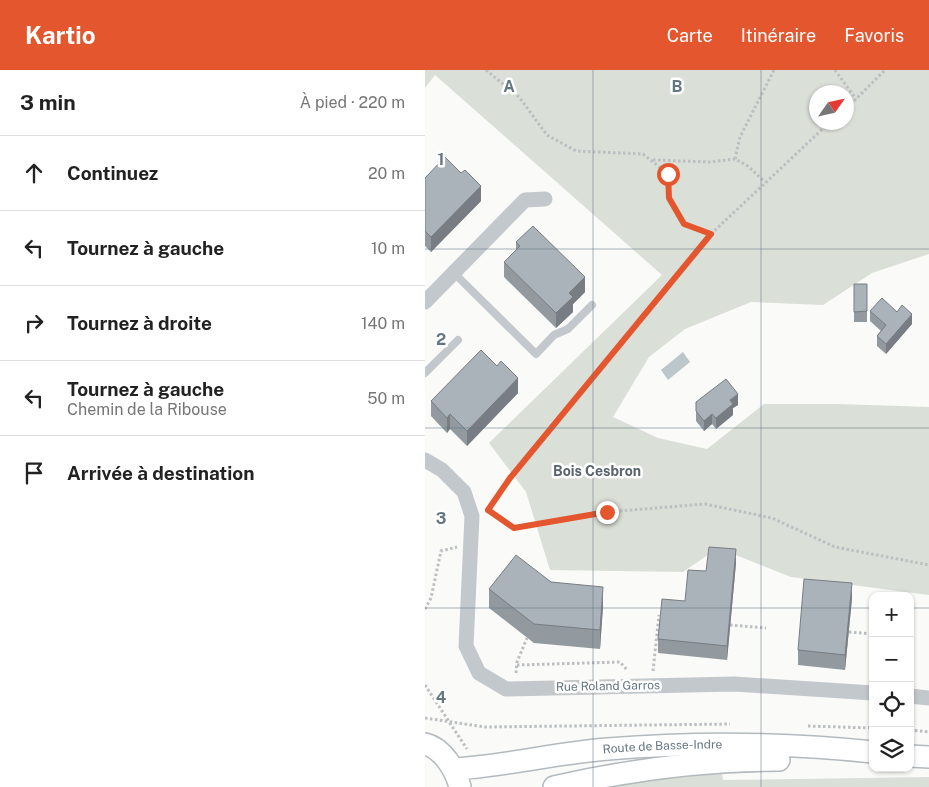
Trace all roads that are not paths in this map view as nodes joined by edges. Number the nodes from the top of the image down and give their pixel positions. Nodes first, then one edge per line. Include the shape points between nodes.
1 (545, 199) dead end
2 (454, 273) junction
3 (426, 299) edge
4 (592, 305) dead end
5 (458, 340) dead end
6 (427, 367) edge
7 (425, 460) edge
8 (869, 693) edge
9 (914, 696) edge
10 (929, 698) edge
11 (426, 741) edge
12 (869, 752) edge
13 (914, 756) edge
14 (929, 756) edge
15 (869, 757) edge
16 (457, 778) edge
17 (554, 787) edge

1 - 2 street via 525,200
2 - 3 street
2 - 4 lane via 536,354
5 - 6 lane
7 - 8 street, Rue Roland Garros via 442,470 464,492 472,516 467,646 479,673 506,689 735,684
9 - 10 street
11 - 16 main road via 443,756
12 - 16 main road, Route de Basse-Indre via 837,748 661,746 606,749
13 - 14 main road
15 - 17 main road, Route de Basse-Indre via 670,766

